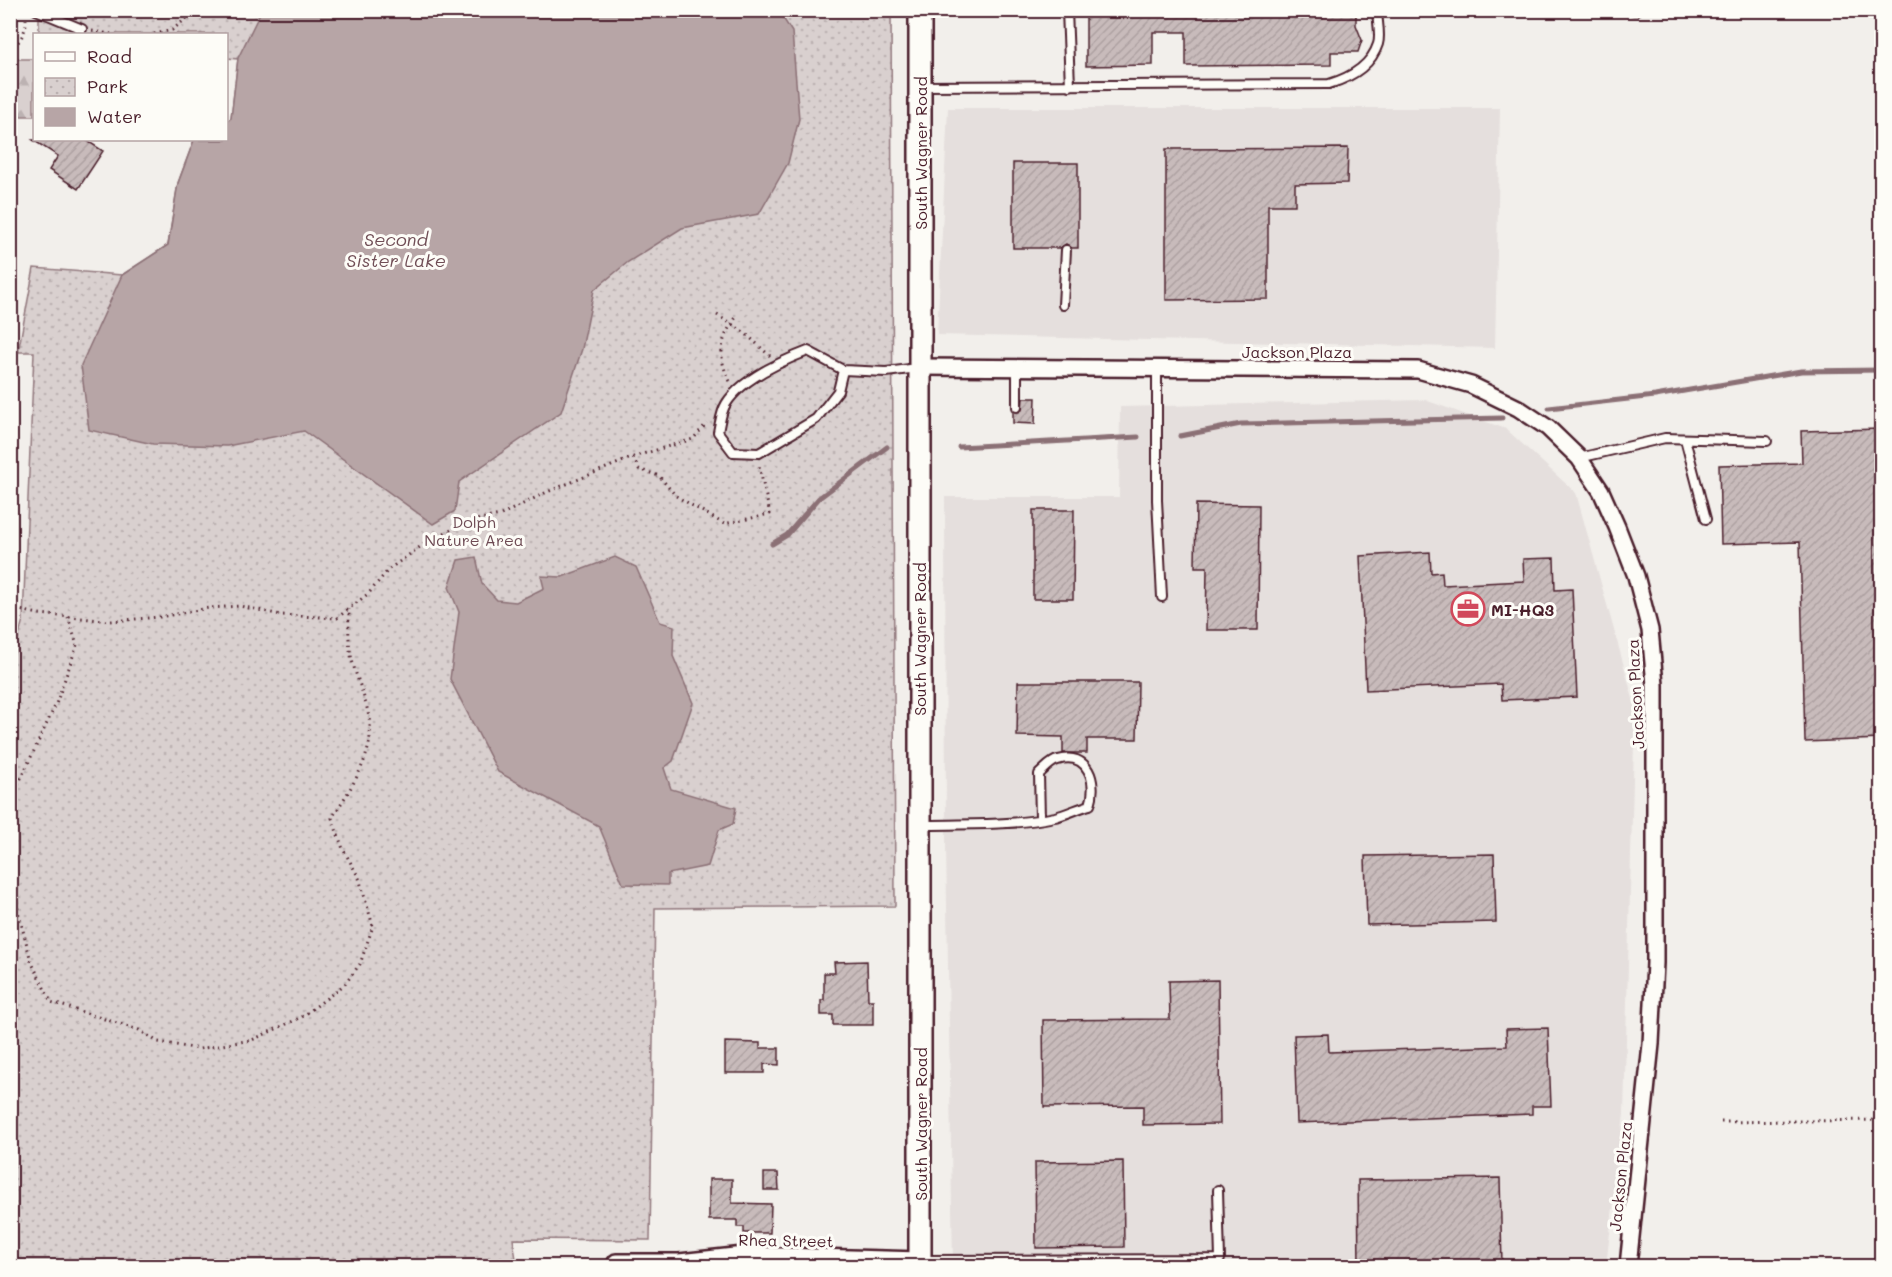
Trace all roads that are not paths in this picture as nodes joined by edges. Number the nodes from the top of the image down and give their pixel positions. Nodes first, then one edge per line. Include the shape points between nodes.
1 (36, 10) edge
2 (920, 10) edge
3 (1067, 10) edge
4 (1377, 10) edge
5 (82, 28) road end
6 (920, 86) junction
7 (1070, 86) junction
8 (1066, 250) dead end
9 (1063, 305) dead end
10 (920, 368) junction
11 (1017, 368) junction
12 (843, 370) junction
13 (1157, 370) junction
14 (1017, 406) dead end
15 (1685, 439) junction
16 (1767, 441) dead end
17 (1579, 458) junction
18 (1706, 519) dead end
19 (1162, 597) dead end
20 (1040, 818) junction
21 (920, 825) junction
22 (1218, 1190) dead end
23 (616, 1262) dead end
24 (920, 1263) edge
25 (678, 1264) edge
26 (1628, 1266) edge

1 - 5 lane
2 - 6 main road, South Wagner Road
3 - 7 lane
4 - 7 lane via 1379,43 1351,77 1329,84
6 - 7 lane
6 - 10 main road, South Wagner Road
8 - 9 lane
10 - 11 street, Jackson Plaza
10 - 12 lane via 886,372
10 - 21 main road, South Wagner Road
11 - 13 street, Jackson Plaza
11 - 14 lane
12 - 12 lane via 838,391 816,419 759,453 733,452 718,432 724,406 736,392 778,363 808,351
13 - 17 street, Jackson Plaza via 1418,370 1471,385 1518,408 1548,428
13 - 19 lane
15 - 16 lane
15 - 17 lane via 1665,438
15 - 18 lane
17 - 26 street, Jackson Plaza via 1601,491 1636,576 1650,630 1655,686 1656,906 1651,1044
20 - 20 lane via 1055,817 1090,804 1095,790 1089,767 1078,760 1057,760 1039,774
20 - 21 lane
21 - 24 main road, South Wagner Road
22 - 24 lane via 1220,1259
23 - 25 street, Rhea Street
24 - 25 street, Rhea Street via 744,1255

